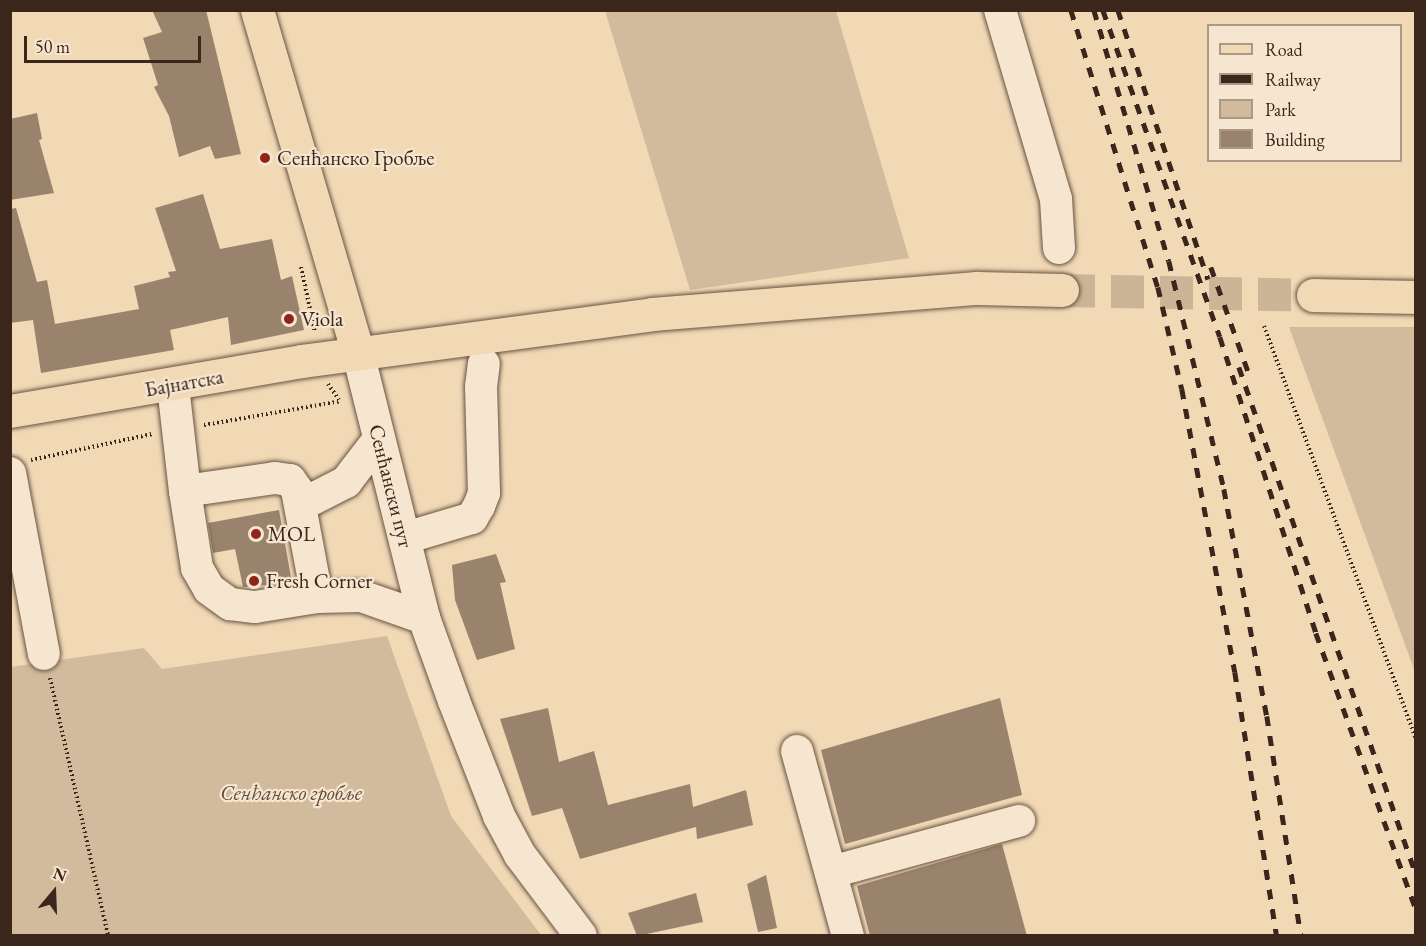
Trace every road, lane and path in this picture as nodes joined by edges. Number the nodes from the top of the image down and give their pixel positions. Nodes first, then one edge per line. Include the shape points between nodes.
1 (257, 10) edge
2 (1000, 10) edge
3 (1059, 248) dead end
4 (301, 264) dead end
5 (1062, 290) tunnel mouth
6 (1313, 295) tunnel mouth
7 (1416, 297) edge
8 (1264, 326) dead end
9 (358, 353) junction
10 (321, 359) junction
11 (484, 364) dead end
12 (173, 386) junction
13 (339, 400) dead end
14 (10, 411) edge
15 (380, 439) junction
16 (10, 473) edge
17 (185, 491) junction
18 (301, 505) junction
19 (405, 538) junction
20 (317, 597) junction
21 (424, 618) junction
22 (44, 654) joint
23 (1416, 739) edge
24 (797, 751) dead end
25 (1019, 821) dead end
26 (831, 872) junction
27 (108, 936) edge
28 (581, 936) edge
29 (848, 936) edge

1 - 9 main road, Сенћански пут
2 - 3 street via 1056,198
4 - 10 path
5 - 9 main road, Бајнатска via 977,288 699,309
6 - 7 main road
8 - 23 path
9 - 10 main road, Бајнатска
9 - 15 street, Сенћански пут
10 - 12 main road, Бајнатска
10 - 13 path via 324,378
11 - 19 street via 484,493 479,506 472,518
12 - 14 main road, Бајнатска
12 - 17 street
15 - 18 street via 346,482
15 - 19 street, Сенћански пут
16 - 22 street
17 - 18 street via 282,478 294,484
17 - 20 street via 197,568 220,599 240,607 255,607
18 - 20 street
19 - 21 street, Сенћански пут
20 - 21 street via 373,597
21 - 28 street, Сенћански пут via 499,816 520,855
22 - 27 path
24 - 26 street
25 - 26 street
26 - 29 street

